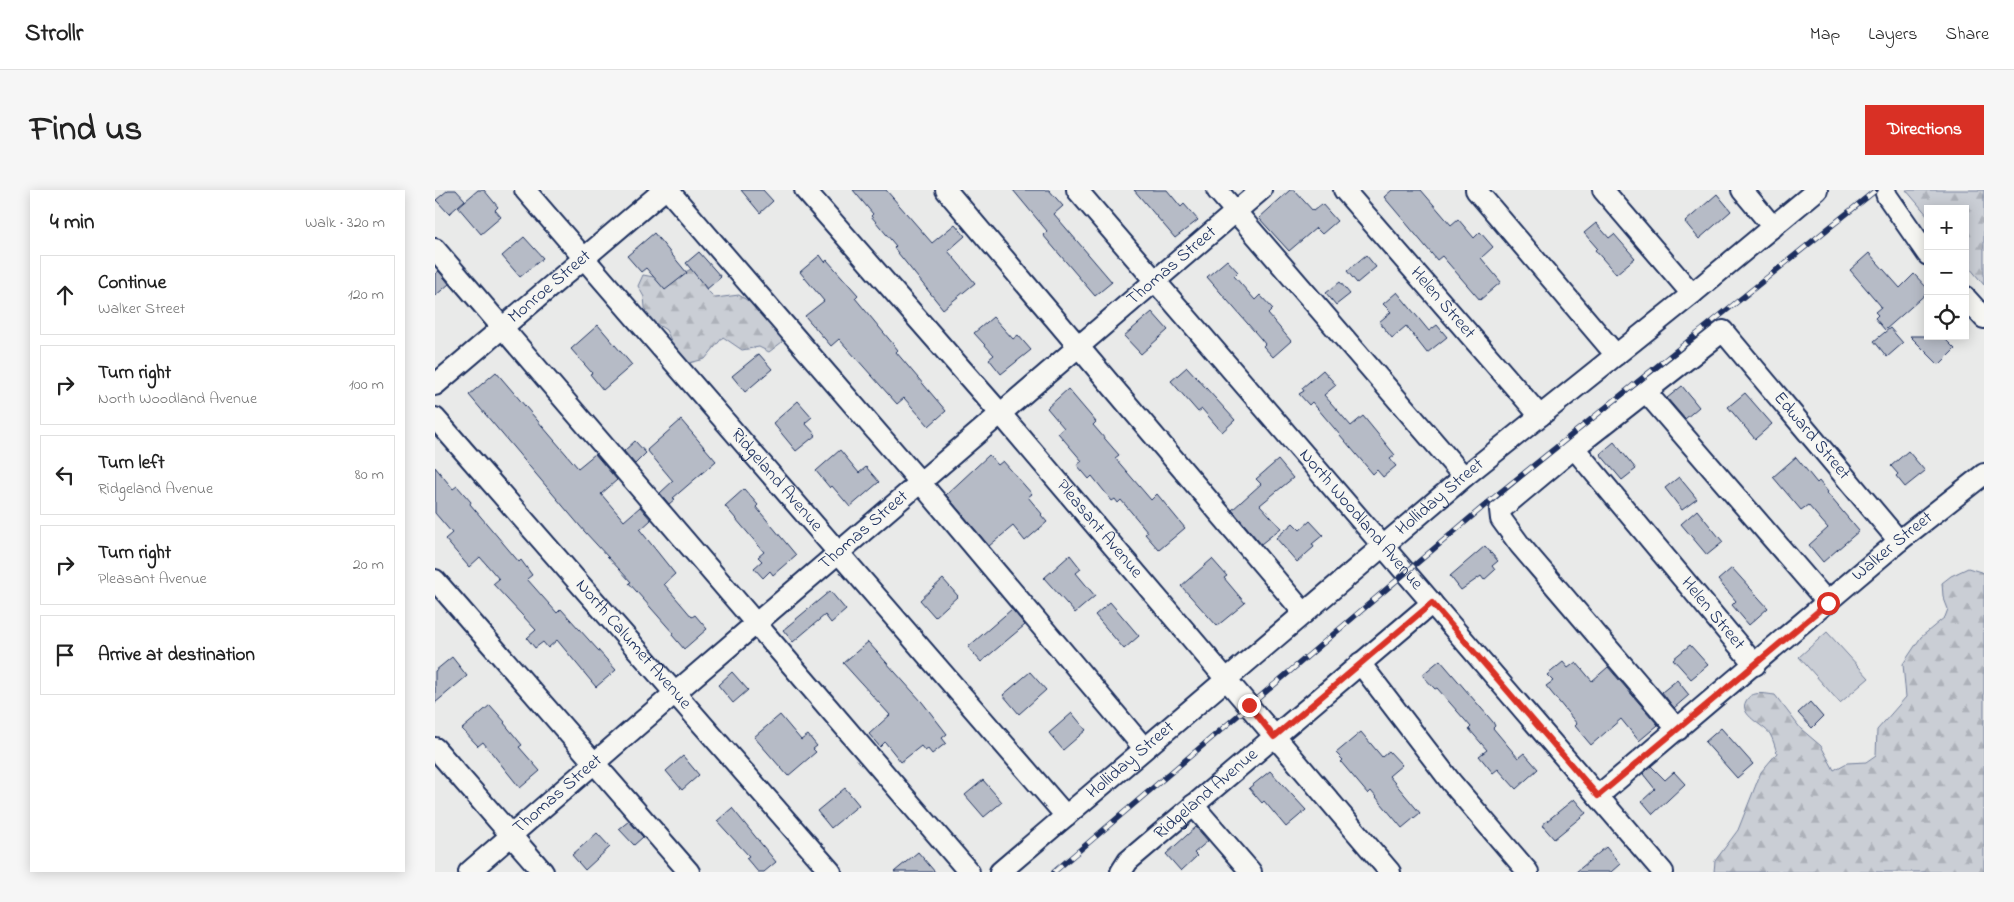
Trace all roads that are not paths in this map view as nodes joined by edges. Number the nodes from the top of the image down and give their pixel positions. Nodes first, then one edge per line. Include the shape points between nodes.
1 (525, 190) edge
2 (666, 190) edge
3 (805, 190) edge
4 (946, 190) edge
5 (1077, 190) edge
6 (1217, 190) edge
7 (1261, 190) edge
8 (1345, 190) edge
9 (1476, 190) edge
10 (1603, 190) edge
11 (1742, 190) edge
12 (1817, 190) edge
13 (1885, 190) edge
14 (1235, 212) junction
15 (1773, 226) junction
16 (435, 249) edge
17 (1924, 250) edge
18 (584, 259) junction
19 (1155, 281) junction
20 (1692, 294) junction
21 (1969, 301) edge
22 (1984, 318) edge
23 (501, 328) junction
24 (1079, 346) junction
25 (1616, 355) junction
26 (435, 385) edge
27 (1646, 392) junction
28 (1000, 413) junction
29 (1540, 416) junction
30 (435, 418) edge
31 (1575, 448) junction
32 (1984, 474) edge
33 (1464, 477) junction
34 (921, 482) junction
35 (1899, 542) junction
36 (1383, 546) junction
37 (839, 552) junction
38 (435, 580) edge
39 (1432, 603) junction
40 (1828, 603) junction
41 (1304, 613) junction
42 (757, 622) junction
43 (1360, 664) junction
44 (1755, 665) junction
45 (1226, 679) junction
46 (675, 692) junction
47 (1678, 730) junction
48 (1274, 737) junction
49 (435, 748) edge
50 (1144, 748) junction
51 (593, 764) junction
52 (1598, 796) junction
53 (1193, 806) junction
54 (1066, 816) junction
55 (511, 836) junction
56 (1658, 870) edge
57 (469, 872) edge
58 (543, 872) edge
59 (689, 872) edge
60 (831, 872) edge
61 (969, 872) edge
62 (1001, 872) edge
63 (1121, 872) edge
64 (1251, 872) edge
65 (1390, 872) edge
66 (1528, 872) edge

1 - 18 street, Ridgeland Avenue
2 - 18 street, Monroe Street
2 - 34 street
3 - 28 street, Pleasant Avenue
4 - 24 street
5 - 19 street, North Woodland Avenue
6 - 14 street
7 - 14 street, Thomas Street
8 - 29 street, Helen Street
9 - 25 street
10 - 20 street
11 - 15 street
12 - 15 street, Holliday Street
13 - 17 street
14 - 19 street, Thomas Street
14 - 33 street
15 - 20 street, Holliday Street
16 - 23 street
18 - 23 street, Monroe Street
18 - 37 street, Ridgeland Avenue
19 - 24 street, Thomas Street
19 - 36 street, North Woodland Avenue
20 - 25 street, Holliday Street
21 - 22 street
23 - 26 street, Monroe Street
23 - 42 street
24 - 28 street, Thomas Street
24 - 41 street
25 - 29 street, Holliday Street
27 - 31 street
27 - 35 street, Edward Street via 1723,332
27 - 40 street
28 - 34 street, Thomas Street
28 - 45 street, Pleasant Avenue
29 - 33 street, Holliday Street
30 - 46 street, North Calumet Avenue
31 - 44 street, Helen Street
31 - 47 street via 1500,510 1501,519
32 - 35 street, Walker Street
33 - 36 street, Holliday Street
34 - 37 street, Thomas Street
34 - 50 street
35 - 40 street, Walker Street
36 - 39 street, North Woodland Avenue
36 - 41 street, Holliday Street
37 - 42 street, Thomas Street
37 - 54 street, Ridgeland Avenue
38 - 51 street
39 - 43 street, Ridgeland Avenue
39 - 52 street, North Woodland Avenue
40 - 44 street, Walker Street
41 - 45 street, Holliday Street
42 - 46 street, Thomas Street
42 - 61 street
43 - 48 street, Ridgeland Avenue
43 - 66 street via 1451,782
44 - 47 street, Walker Street
45 - 48 street, Pleasant Avenue
45 - 50 street, Holliday Street
46 - 51 street, Thomas Street
46 - 60 street, North Calumet Avenue
47 - 52 street, Walker Street
48 - 53 street, Ridgeland Avenue
48 - 65 street, Pleasant Avenue
49 - 55 street
50 - 54 street, Holliday Street
51 - 55 street, Thomas Street
51 - 59 street
52 - 56 street, North Woodland Avenue
53 - 63 street, Ridgeland Avenue via 1128,862
53 - 64 street
54 - 62 street, Holliday Street
55 - 57 street, Thomas Street
55 - 58 street

